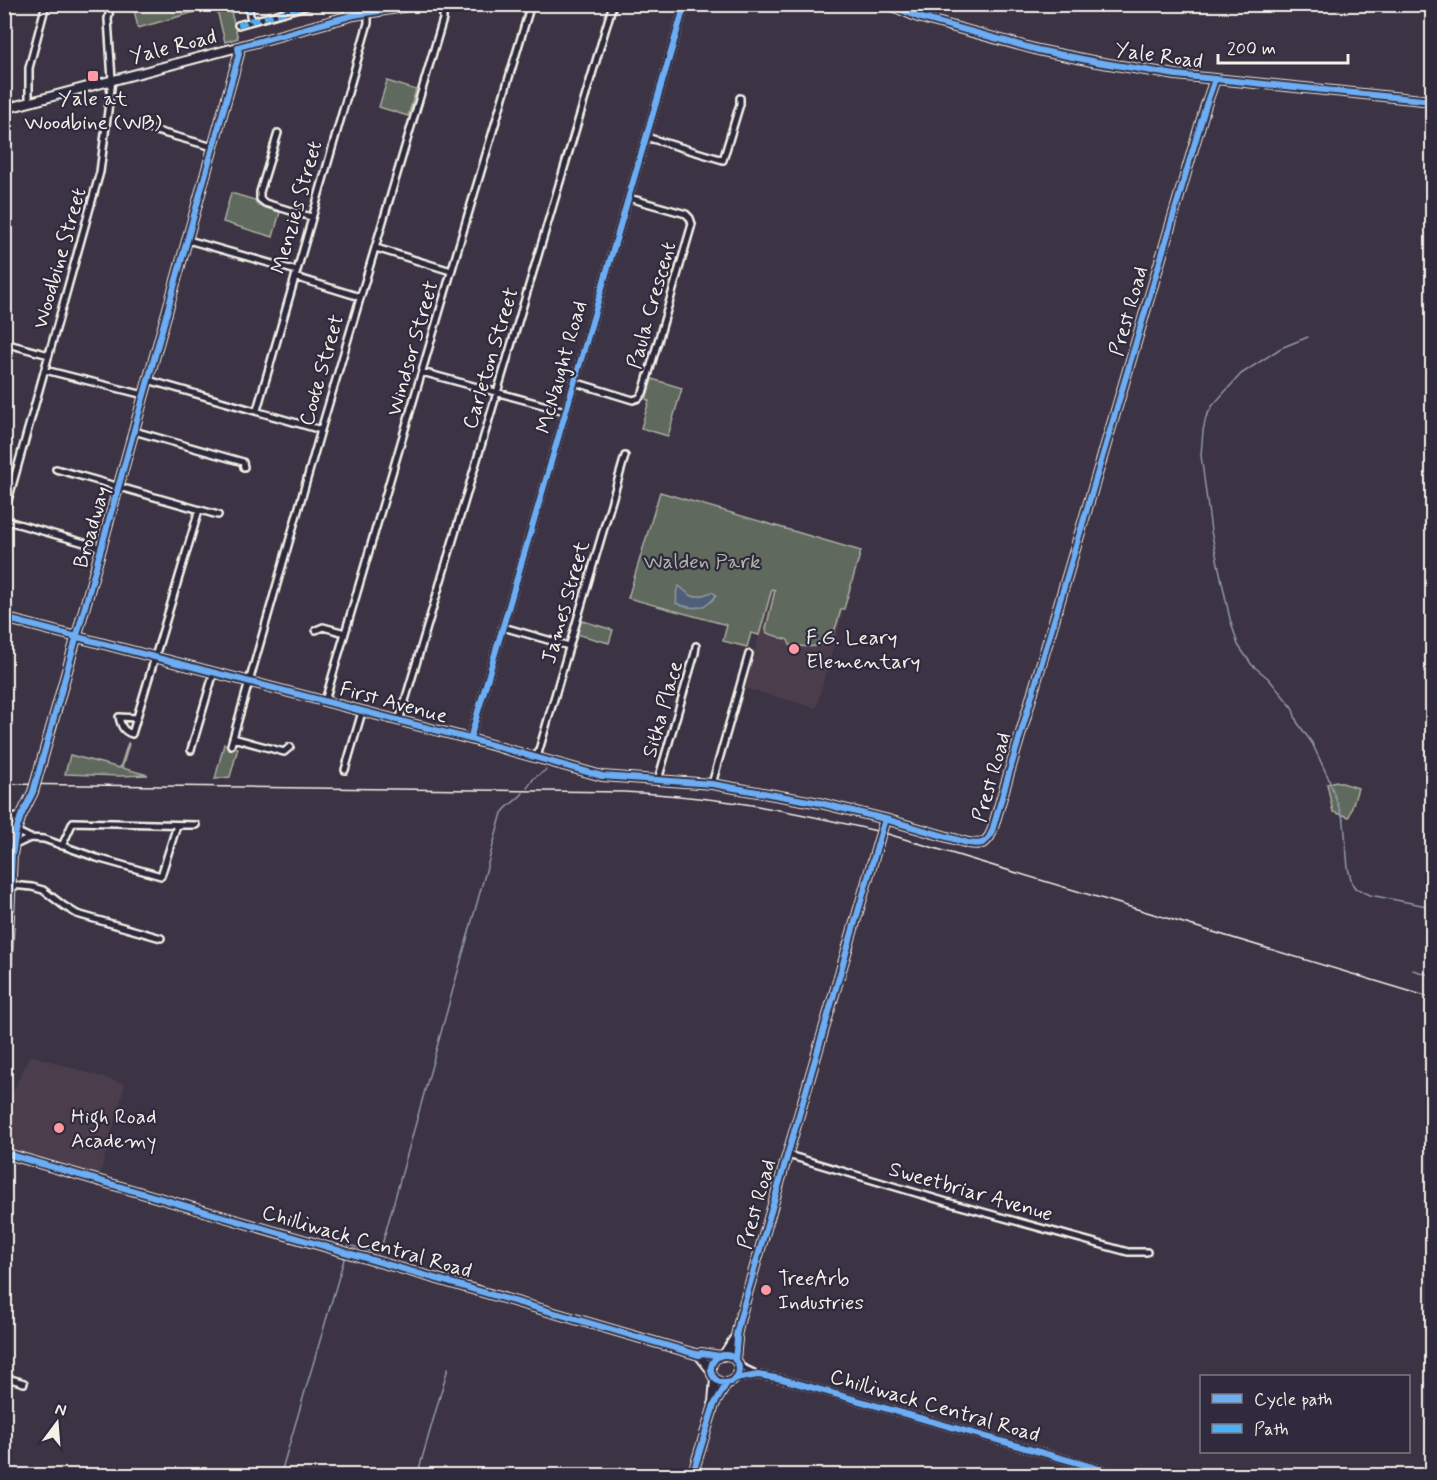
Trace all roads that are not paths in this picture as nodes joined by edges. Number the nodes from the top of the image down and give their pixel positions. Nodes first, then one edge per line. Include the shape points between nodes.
1 (46, 4) edge
2 (111, 4) edge
3 (248, 4) edge
4 (313, 4) edge
5 (347, 4) edge
6 (422, 4) edge
7 (443, 4) edge
8 (531, 4) edge
9 (613, 4) edge
10 (685, 4) edge
11 (888, 4) edge
12 (304, 6) edge
13 (369, 13) junction
14 (350, 16) junction
15 (252, 21) junction
16 (238, 25) dead end
17 (238, 47) junction
18 (227, 50) junction
19 (237, 61) junction
20 (1215, 79) junction
21 (112, 80) junction
22 (740, 98) dead end
23 (1432, 101) edge
24 (29, 102) junction
25 (4, 109) edge
26 (149, 129) dead end
27 (278, 133) dead end
28 (646, 137) junction
29 (213, 147) junction
30 (629, 198) junction
31 (311, 217) junction
32 (188, 240) junction
33 (376, 248) junction
34 (451, 271) junction
35 (296, 274) junction
36 (360, 297) junction
37 (4, 343) edge
38 (49, 355) junction
39 (45, 370) junction
40 (422, 372) junction
41 (148, 380) junction
42 (574, 382) junction
43 (497, 392) junction
44 (144, 395) junction
45 (256, 410) junction
46 (565, 411) junction
47 (321, 430) junction
48 (134, 431) junction
49 (625, 456) dead end
50 (244, 467) dead end
51 (56, 469) dead end
52 (119, 487) junction
53 (199, 510) junction
54 (4, 515) edge
55 (218, 515) dead end
56 (4, 520) edge
57 (102, 548) junction
58 (4, 618) edge
59 (503, 627) junction
60 (316, 630) dead end
61 (345, 633) junction
62 (77, 636) junction
63 (569, 646) junction
64 (696, 646) dead end
65 (748, 654) dead end
66 (156, 657) junction
67 (214, 672) junction
68 (249, 682) junction
69 (325, 701) junction
70 (362, 712) junction
71 (137, 718) dead end
72 (399, 721) junction
73 (470, 739) junction
74 (290, 747) dead end
75 (191, 750) dead end
76 (537, 757) junction
77 (345, 770) dead end
78 (658, 780) junction
79 (712, 784) junction
80 (21, 816) junction
81 (885, 819) junction
82 (4, 821) edge
83 (177, 825) junction
84 (196, 825) dead end
85 (16, 831) junction
86 (30, 838) junction
87 (14, 846) junction
88 (63, 846) junction
89 (11, 885) junction
90 (161, 938) dead end
91 (4, 1019) edge
92 (4, 1153) edge
93 (788, 1155) junction
94 (1147, 1252) dead end
95 (736, 1336) junction
96 (699, 1354) junction
97 (722, 1356) junction
98 (737, 1363) junction
99 (711, 1370) junction
100 (758, 1375) junction
101 (4, 1377) edge
102 (715, 1379) junction
103 (735, 1379) junction
104 (24, 1383) dead end
105 (728, 1383) junction
106 (714, 1405) junction
107 (692, 1476) edge
108 (1124, 1476) edge

1 - 24 street via 29,68
2 - 21 street, Woodbine Street via 108,19
3 - 15 street
4 - 12 street
5 - 14 street
6 - 13 street, Yale Road
7 - 33 street, Coote Street via 443,19
8 - 34 street, Windsor Street
9 - 43 street, Carleton Street
10 - 28 street, McNaught Road
11 - 20 street, Yale Road via 918,17 1067,57
12 - 15 street
13 - 14 street, Yale Road
13 - 31 street, Menzies Street
14 - 17 street, Yale Road
15 - 16 street
17 - 18 street, Yale Road
17 - 19 street, Broadway
18 - 19 street
18 - 21 street, Yale Road
19 - 29 street, Broadway
20 - 23 street, Yale Road
20 - 81 street, Prest Road via 990,837 978,845
21 - 24 street, Yale Road
21 - 38 street, Woodbine Street via 100,172
22 - 28 street via 723,160
24 - 25 street, Yale Road
26 - 29 street
27 - 31 street via 260,199
28 - 30 street, McNaught Road
29 - 32 street, Broadway
30 - 42 street, McNaught Road
30 - 42 street, Paula Crescent via 686,214 692,224 643,393 633,400
31 - 35 street, Menzies Street
32 - 35 street
32 - 41 street, Broadway
33 - 34 street
33 - 36 street, Coote Street
34 - 40 street, Windsor Street
35 - 36 street
35 - 45 street, Menzies Street
36 - 47 street, Coote Street
37 - 38 street
38 - 39 street, Woodbine Street
39 - 44 street
39 - 54 street, Woodbine Street
40 - 43 street
40 - 61 street, Windsor Street
41 - 44 street, Broadway
41 - 45 street
42 - 46 street, McNaught Road
43 - 46 street
43 - 72 street, Carleton Street
44 - 48 street, Broadway
45 - 47 street
46 - 59 street, McNaught Road
47 - 68 street, Coote Street
48 - 50 street via 243,462
48 - 52 street, Broadway
49 - 63 street, James Street
51 - 52 street
52 - 53 street
52 - 57 street, Broadway
53 - 55 street
53 - 66 street
56 - 57 street
57 - 62 street, Broadway
58 - 62 street, First Avenue
59 - 63 street
59 - 73 street, McNaught Road
60 - 61 street via 323,627
61 - 69 street, Windsor Street
62 - 66 street, First Avenue
62 - 80 street, Broadway via 35,784
63 - 76 street, James Street
64 - 78 street, Sitka Place
65 - 79 street
66 - 67 street, First Avenue
66 - 71 street
67 - 68 street, First Avenue
67 - 75 street
68 - 69 street, First Avenue
68 - 74 street, Coote Street via 232,741 285,752
69 - 70 street, First Avenue
70 - 72 street, First Avenue
70 - 77 street
72 - 73 street, First Avenue
73 - 76 street, First Avenue
76 - 78 street, First Avenue via 602,776
78 - 79 street, First Avenue
79 - 81 street, First Avenue
80 - 82 street
80 - 85 street, Broadway
81 - 93 street, Prest Road
82 - 85 street
83 - 84 street
83 - 88 street via 73,822
83 - 88 street via 160,876
85 - 86 street
85 - 87 street, Broadway
86 - 87 street
86 - 88 street
87 - 89 street, Broadway
89 - 90 street via 43,890 77,914
89 - 91 street, Broadway
92 - 96 street, Chilliwack Central Road
93 - 94 street, Sweetbriar Avenue via 1128,1252
93 - 95 street, Prest Road
95 - 97 street, Prest Road
95 - 98 street, Prest Road
96 - 97 street, Chilliwack Central Road
96 - 99 street
97 - 98 street
97 - 99 street via 713,1362
98 - 100 street, Chilliwack Central Road
98 - 103 street
99 - 102 street
100 - 103 street, Chilliwack Central Road
100 - 108 street, Chilliwack Central Road via 802,1384
101 - 104 street
102 - 105 street
102 - 106 street
103 - 105 street
105 - 106 street
106 - 107 street

